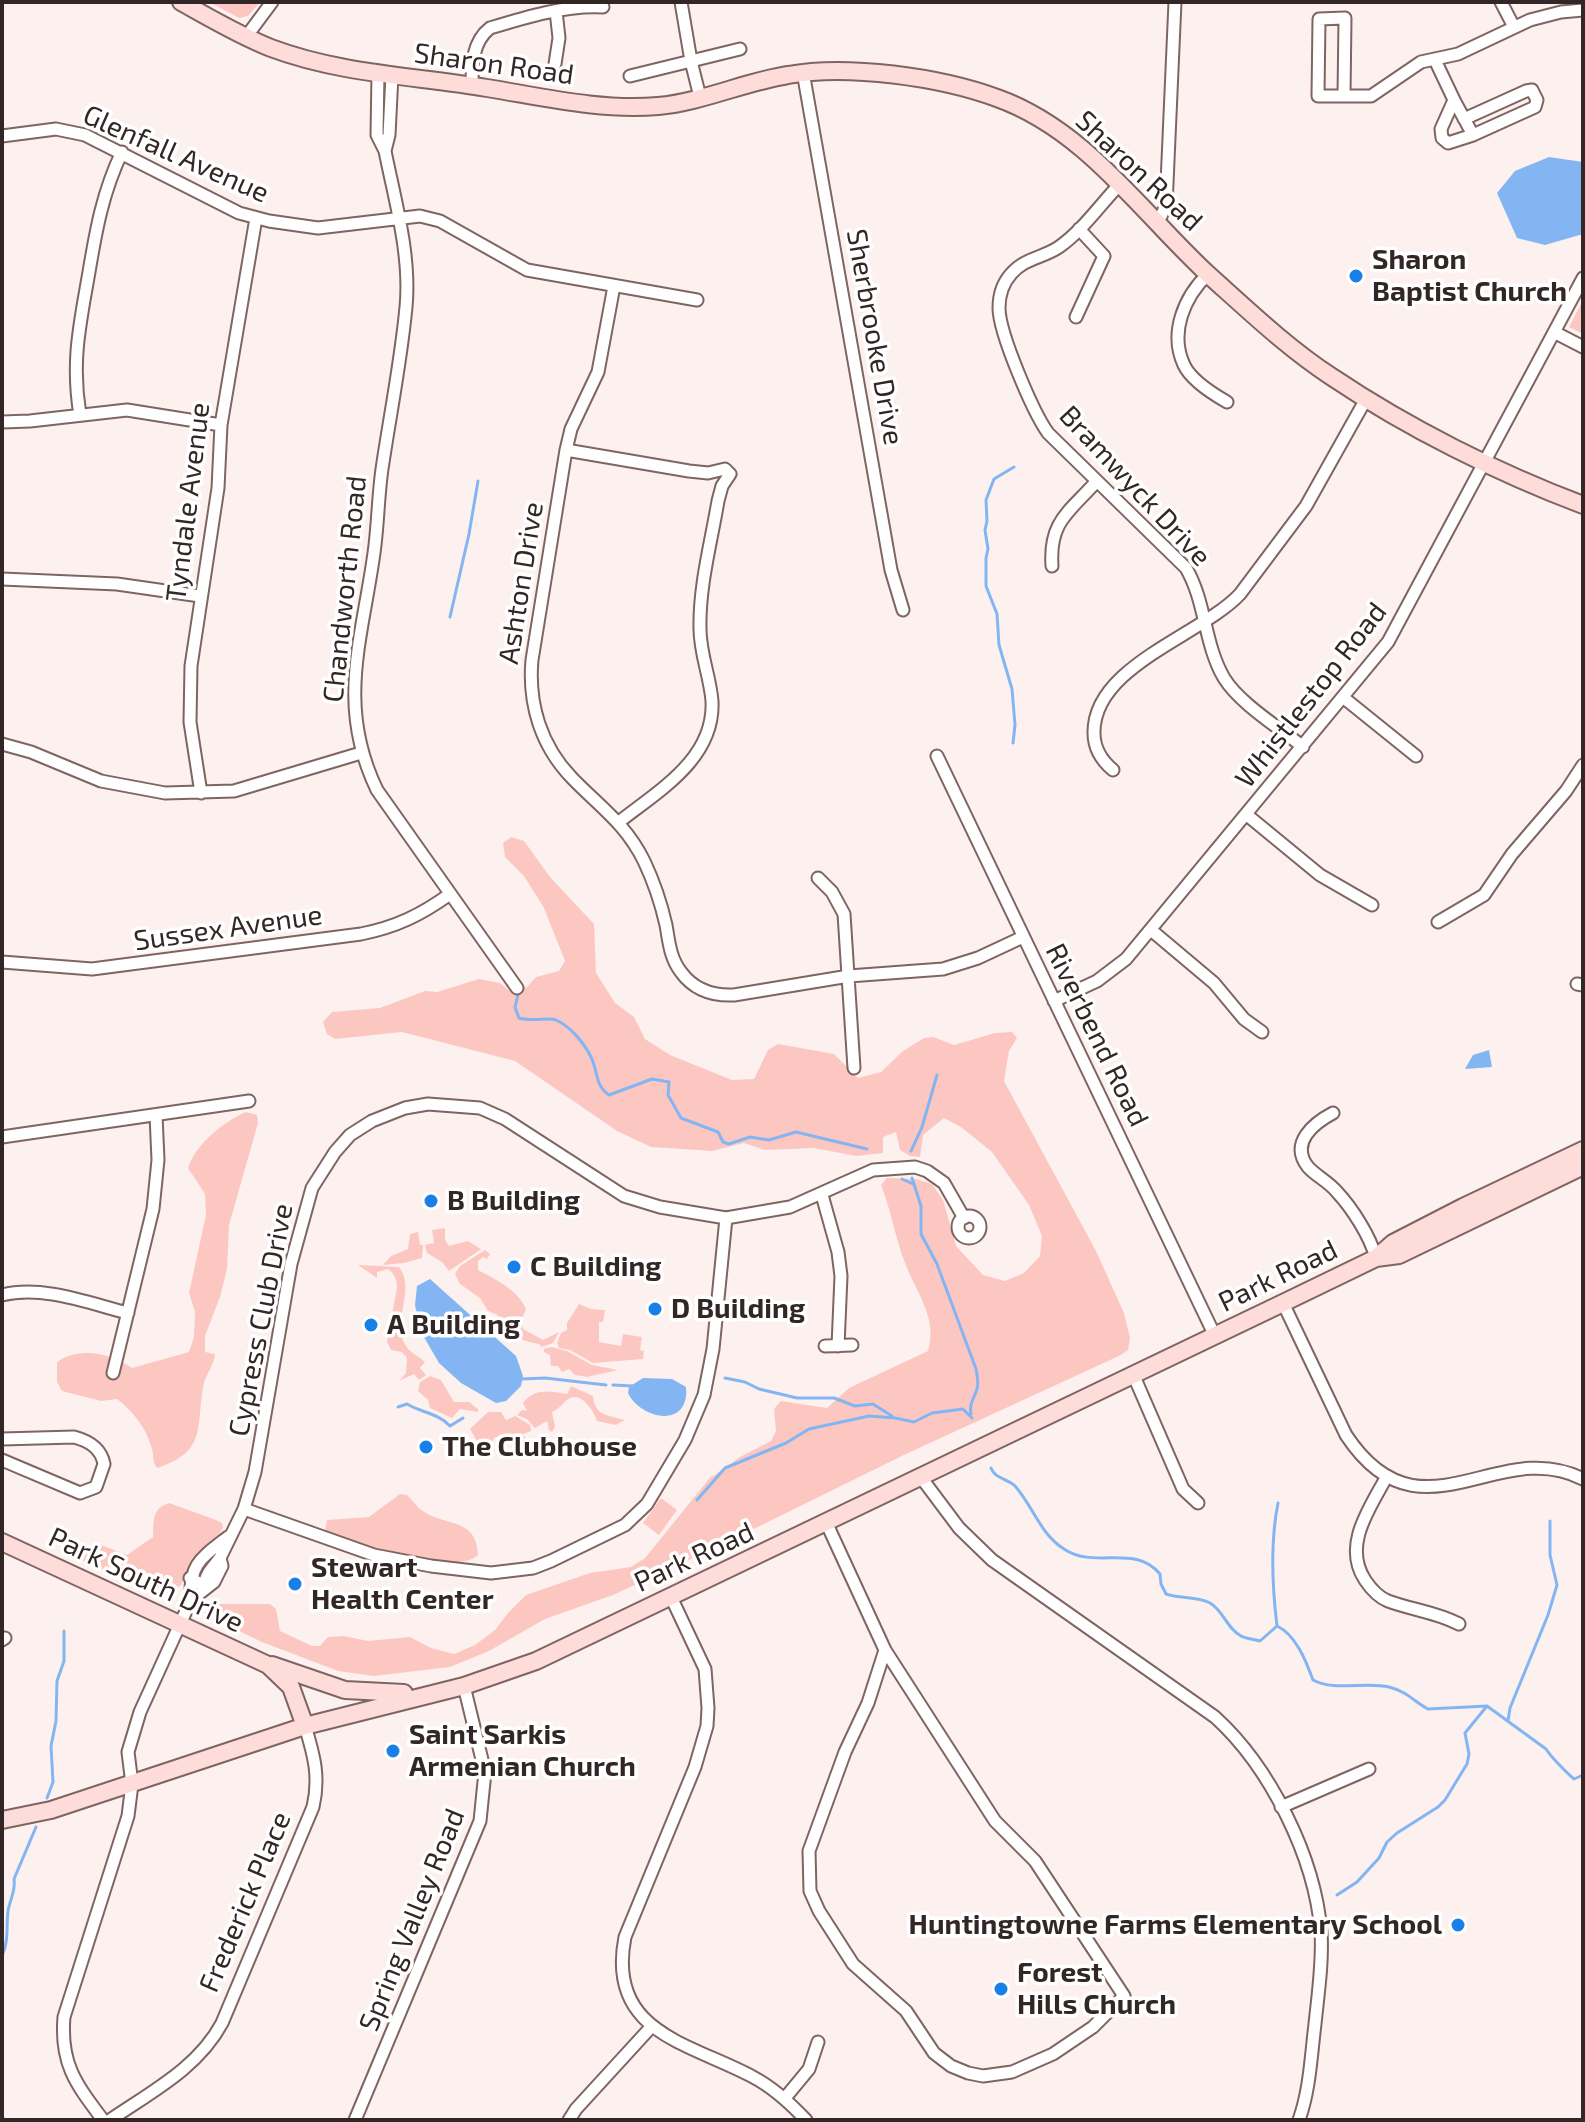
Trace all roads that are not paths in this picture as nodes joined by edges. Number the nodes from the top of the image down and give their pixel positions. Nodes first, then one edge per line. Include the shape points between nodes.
1 (181, 2) edge
2 (272, 2) edge
3 (681, 2) edge
4 (1175, 2) edge
5 (1501, 2) edge
6 (603, 7) dead end
7 (1583, 10) edge
8 (556, 11) junction
9 (1514, 27) junction
10 (246, 37) junction
11 (740, 49) dead end
12 (1435, 60) junction
13 (691, 61) junction
14 (555, 64) dead end
15 (803, 72) junction
16 (385, 74) junction
17 (630, 76) dead end
18 (472, 85) junction
19 (1344, 96) junction
20 (700, 97) junction
21 (1454, 100) junction
22 (1464, 119) junction
23 (1473, 135) junction
24 (2, 136) edge
25 (122, 152) junction
26 (1119, 185) junction
27 (256, 218) junction
28 (398, 218) junction
29 (1158, 222) junction
30 (1079, 229) junction
31 (1208, 274) junction
32 (1583, 278) edge
33 (614, 286) junction
34 (697, 300) dead end
35 (1076, 317) dead end
36 (1554, 332) junction
37 (1583, 347) edge
38 (1366, 399) junction
39 (1227, 402) dead end
40 (80, 415) junction
41 (2, 422) edge
42 (221, 425) junction
43 (566, 450) junction
44 (1485, 464) junction
45 (1096, 482) junction
46 (1583, 505) edge
47 (1052, 566) dead end
48 (2, 579) edge
49 (200, 596) junction
50 (903, 610) dead end
51 (1205, 619) junction
52 (1344, 698) junction
53 (2, 744) edge
54 (1303, 747) junction
55 (361, 753) junction
56 (937, 756) dead end
57 (1416, 756) dead end
58 (1583, 765) edge
59 (1113, 770) dead end
60 (201, 793) junction
61 (1247, 815) junction
62 (619, 822) junction
63 (818, 878) dead end
64 (450, 894) junction
65 (1372, 905) dead end
66 (1438, 922) dead end
67 (1151, 930) junction
68 (1023, 937) junction
69 (2, 962) edge
70 (849, 976) junction
71 (517, 988) dead end
72 (1054, 1001) junction
73 (1262, 1032) dead end
74 (854, 1068) dead end
75 (249, 1101) dead end
76 (1333, 1113) dead end
77 (156, 1115) junction
78 (2, 1137) edge
79 (1582, 1157) edge
80 (822, 1195) junction
81 (726, 1218) junction
82 (964, 1218) dead end
83 (1376, 1258) junction
84 (2, 1295) edge
85 (1283, 1303) junction
86 (128, 1313) junction
87 (1215, 1336) junction
88 (852, 1345) dead end
89 (825, 1346) dead end
90 (838, 1346) junction
91 (113, 1373) dead end
92 (1133, 1374) junction
93 (2, 1439) edge
94 (2, 1460) edge
95 (920, 1476) junction
96 (1387, 1476) junction
97 (1583, 1479) edge
98 (1198, 1503) dead end
99 (244, 1509) junction
100 (826, 1522) junction
101 (231, 1534) junction
102 (2, 1542) edge
103 (190, 1578) junction
104 (207, 1587) junction
105 (671, 1597) junction
106 (191, 1600) junction
107 (180, 1624) junction
108 (1459, 1624) dead end
109 (885, 1650) junction
110 (268, 1665) junction
111 (464, 1686) junction
112 (446, 1690) junction
113 (305, 1726) junction
114 (1369, 1769) dead end
115 (132, 1784) junction
116 (1281, 1807) junction
117 (2, 1820) edge
118 (652, 2026) junction
119 (818, 2042) dead end
120 (785, 2098) junction
121 (103, 2120) edge
122 (110, 2120) edge
123 (355, 2120) edge
124 (569, 2120) edge
125 (806, 2120) edge
126 (1299, 2120) edge

1 - 10 main road, Sharon Road
2 - 10 street
3 - 13 street
4 - 29 street via 1166,206
5 - 9 street
6 - 8 street
7 - 9 street via 1545,15
8 - 14 street
8 - 18 street via 482,34
9 - 12 street
10 - 16 main road, Sharon Road via 305,59
11 - 13 street
12 - 19 street via 1421,62 1371,96
12 - 21 street
13 - 17 street
13 - 20 street
15 - 20 main road, Sharon Road
15 - 26 main road, Sharon Road via 900,77 1000,99 1062,132
15 - 50 street, Sherbrooke Drive via 891,570
16 - 18 main road, Sharon Road
16 - 28 street, Chandworth Road via 377,135
18 - 20 main road, Sharon Road via 607,106 658,106
19 - 19 street via 1318,96 1319,19 1345,18
21 - 22 street
21 - 23 street via 1442,138 1448,143
22 - 23 street
22 - 23 street via 1526,91 1536,96 1535,107
24 - 25 street, Glenfall Avenue via 65,130
25 - 27 street, Glenfall Avenue
25 - 40 street via 100,207 76,344
26 - 29 main road, Sharon Road
26 - 30 street, Bramwyck Drive
27 - 28 street, Glenfall Avenue via 318,228
27 - 42 street, Tyndale Avenue
28 - 33 street, Glenfall Avenue via 440,221 527,270
28 - 55 street, Chandworth Road via 406,307 355,674
29 - 31 main road, Sharon Road
30 - 35 street via 1104,256
30 - 45 street, Bramwyck Drive via 1058,248 1013,271 1001,292 999,311 1041,423
31 - 38 main road, Sharon Road via 1296,350
31 - 39 street via 1179,319 1179,347 1185,367
32 - 36 street, Whistlestop Road
33 - 34 street, Glenfall Avenue
33 - 43 street, Ashton Drive via 598,372
36 - 37 street
36 - 44 street, Whistlestop Road
38 - 44 main road, Sharon Road
38 - 51 street via 1284,537 1234,600
40 - 41 street
40 - 42 street via 127,410
42 - 49 street, Tyndale Avenue via 218,488
43 - 62 street, Ashton Drive via 531,688 550,750
43 - 62 street via 689,471 725,469 730,474 718,501 700,611 700,645 711,698 709,727 689,764
44 - 46 main road, Sharon Road
44 - 52 street, Whistlestop Road via 1399,626
45 - 47 street via 1057,525
45 - 51 street, Bramwyck Drive via 1186,568
48 - 49 street via 105,583
49 - 60 street, Tyndale Avenue via 190,700
51 - 54 street, Bramwyck Drive via 1219,667 1233,689
51 - 59 street via 1119,681 1098,706 1094,740
52 - 54 street, Whistlestop Road
52 - 57 street
53 - 60 street via 127,788
54 - 61 street, Whistlestop Road
55 - 60 street via 234,791
55 - 64 street, Chandworth Road via 377,790
56 - 68 street, Riverbend Road
58 - 66 street via 1484,895
61 - 65 street via 1320,875
61 - 67 street, Whistlestop Road
62 - 70 street, Ashton Drive via 653,880 673,959 697,987 734,995
63 - 70 street via 844,914
64 - 69 street, Sussex Avenue via 407,921 361,934 114,967
64 - 71 street, Chandworth Road
67 - 72 street, Whistlestop Road via 1112,971
67 - 73 street
68 - 70 street, Ashton Drive via 943,969
68 - 72 street, Riverbend Road
70 - 74 street
72 - 87 street, Riverbend Road
75 - 77 street
76 - 83 street via 1309,1129 1302,1154 1310,1169 1342,1197
77 - 78 street
77 - 86 street via 157,1186
79 - 83 main road, Park Road via 1399,1255
80 - 81 street, Cypress Club Drive via 790,1207
80 - 82 street, Cypress Club Drive via 873,1170 915,1167 944,1183
80 - 90 street via 841,1276
81 - 99 street via 704,1395 647,1504 625,1525 533,1568 491,1573 374,1555
81 - 99 street, Cypress Club Drive via 624,1196 480,1108 428,1104 372,1121 350,1135 312,1188 291,1264
83 - 85 main road, Park Road
84 - 86 street via 50,1294
85 - 87 main road, Park Road
85 - 96 street via 1346,1435 1367,1462
86 - 91 street
87 - 92 main road, Park Road
88 - 90 street
89 - 90 street
92 - 95 main road, Park Road
92 - 98 street via 1183,1489
93 - 94 street via 74,1437 98,1450 104,1464 96,1487 80,1493
95 - 100 main road, Park Road
95 - 116 street via 959,1528 992,1560 1234,1734 1258,1763
96 - 97 street via 1432,1487 1535,1467
96 - 108 street via 1357,1537 1363,1577 1382,1598
99 - 101 street, Cypress Club Drive
100 - 105 main road, Park Road
100 - 109 street
101 - 103 street, Cypress Club Drive
101 - 104 street, Cypress Club Drive via 220,1558 222,1566
102 - 107 main road, Park South Drive
103 - 104 street
103 - 106 street, Cypress Club Drive
104 - 106 street, Cypress Club Drive
105 - 111 main road, Park Road via 536,1661
105 - 118 street via 705,1669 708,1708 695,1767 622,1952 630,1995
106 - 107 street, Cypress Club Drive
107 - 110 main road, Park South Drive
107 - 115 street, Cypress Club Drive via 133,1731 128,1757
109 - 109 street via 809,1851 810,1891 853,1964 906,2011 934,2053 968,2073 1012,2072 1053,2054 1093,2027 1124,1996 1035,1861 995,1821
110 - 112 main road via 362,1693
110 - 113 main road, Frederick Place via 291,1687
111 - 112 main road, Park Road
111 - 123 street, Spring Valley Road via 485,1772 480,1821
112 - 113 main road, Park Road
113 - 115 main road, Park Road
113 - 122 street, Frederick Place via 316,1762 313,1807 222,2023 190,2064
114 - 116 street
115 - 117 main road, Park Road
115 - 121 street, Cypress Club Drive via 128,1816 62,2034 72,2076
116 - 126 street via 1311,1877 1321,1936 1310,2067
118 - 120 street via 673,2042 757,2079
118 - 124 street
119 - 120 street via 809,2069
120 - 125 street

